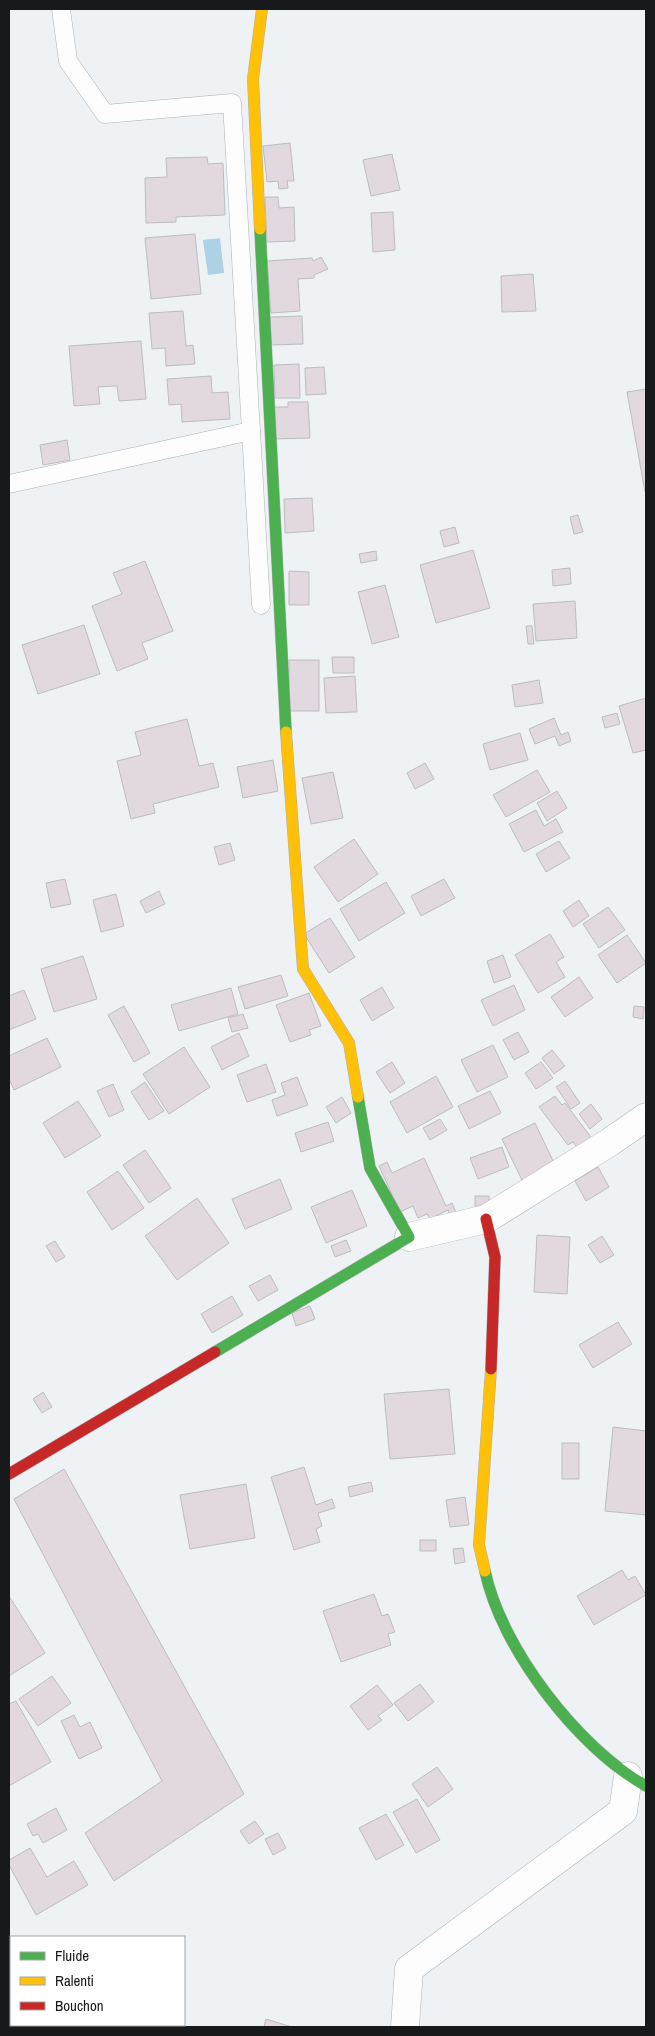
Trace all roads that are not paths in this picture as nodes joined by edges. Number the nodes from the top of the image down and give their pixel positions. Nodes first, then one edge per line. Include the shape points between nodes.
1 (61, 9) edge
2 (262, 9) edge
3 (252, 431) junction
4 (9, 484) edge
5 (261, 606) dead end
6 (646, 1117) edge
7 (486, 1219) junction
8 (408, 1237) junction
9 (9, 1474) edge
10 (637, 1781) edge
11 (405, 2027) edge

1 - 3 lane via 68,61 105,114 232,103
2 - 8 street via 253,79 278,599 303,968 348,1043 370,1168
3 - 4 lane
3 - 5 lane
6 - 7 street
7 - 8 street
7 - 10 street via 495,1257 493,1348 479,1545 489,1591 510,1636 551,1702 603,1756
8 - 9 street
10 - 11 street via 623,1811 409,1969

